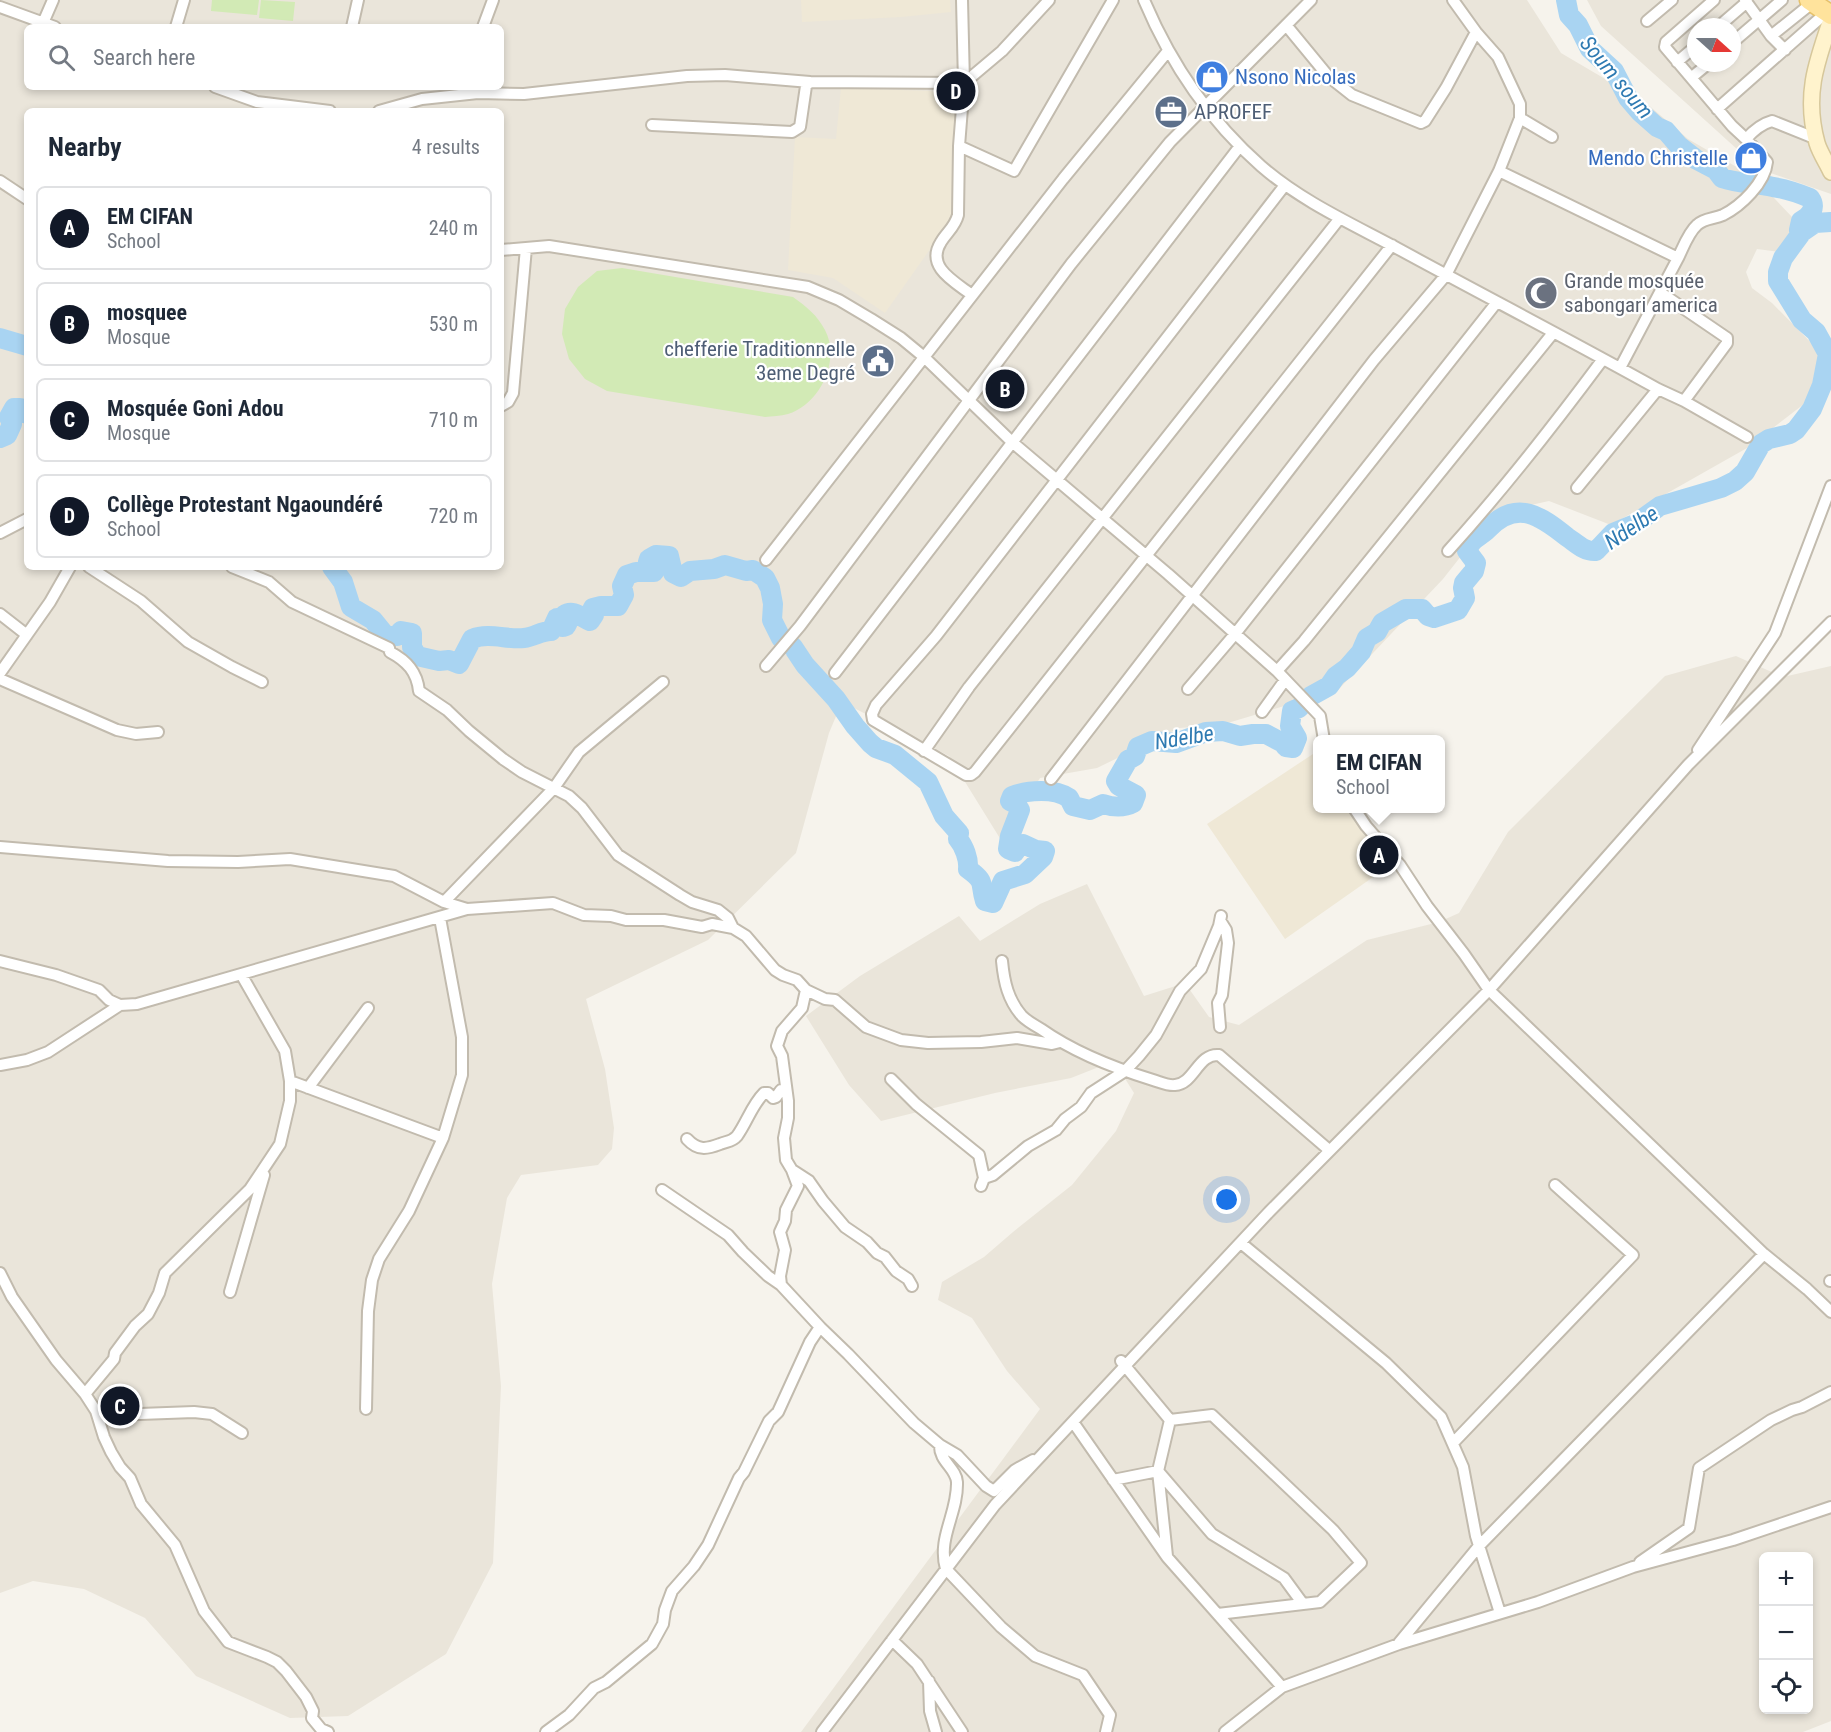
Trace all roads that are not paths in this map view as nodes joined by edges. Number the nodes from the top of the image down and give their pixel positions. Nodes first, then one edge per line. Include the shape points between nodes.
1 (53, 0) edge
2 (184, 0) edge
3 (358, 0) edge
4 (493, 0) edge
5 (962, 0) edge
6 (1049, 0) edge
7 (1113, 0) edge
8 (1144, 0) edge
9 (1311, 0) edge
10 (1453, 0) edge
11 (1672, 0) edge
12 (1714, 0) edge
13 (1782, 0) edge
14 (1746, 1) edge
15 (0, 7) edge
16 (1822, 10) edge
17 (1728, 18) edge
18 (1759, 19) junction
19 (1647, 21) dead end
20 (43, 23) junction
21 (46, 24) edge
22 (178, 24) edge
23 (353, 24) edge
24 (484, 24) edge
25 (1286, 25) junction
26 (1476, 32) junction
27 (1741, 35) edge
28 (1771, 36) junction
29 (1785, 50) junction
30 (1168, 51) junction
31 (1687, 54) edge
32 (1677, 62) junction
33 (1698, 72) edge
34 (1692, 77) junction
35 (810, 82) junction
36 (964, 83) junction
37 (222, 90) edge
38 (479, 90) edge
39 (1203, 106) junction
40 (270, 108) edge
41 (390, 108) edge
42 (1717, 109) junction
43 (1520, 118) junction
44 (652, 125) dead end
45 (1552, 137) dead end
46 (1746, 139) junction
47 (1817, 139) junction
48 (959, 146) junction
49 (1240, 146) junction
50 (1499, 171) junction
51 (1831, 172) edge
52 (0, 181) edge
53 (1285, 185) junction
54 (24, 197) edge
55 (1340, 218) junction
56 (1392, 245) junction
57 (526, 248) junction
58 (504, 250) edge
59 (1678, 258) junction
60 (1446, 275) junction
61 (1661, 293) junction
62 (972, 295) junction
63 (1497, 302) junction
64 (1553, 333) junction
65 (924, 357) junction
66 (1603, 359) junction
67 (1620, 368) junction
68 (1658, 389) junction
69 (969, 400) junction
70 (1684, 401) junction
71 (504, 404) edge
72 (1747, 437) dead end
73 (1012, 442) junction
74 (1058, 480) junction
75 (1831, 486) edge
76 (1577, 488) dead end
77 (1103, 519) junction
78 (24, 521) edge
79 (0, 533) edge
80 (1448, 550) dead end
81 (1146, 556) junction
82 (766, 560) dead end
83 (68, 570) edge
84 (93, 570) edge
85 (239, 570) edge
86 (1193, 597) junction
87 (0, 614) edge
88 (1831, 622) edge
89 (1235, 634) junction
90 (27, 635) junction
91 (766, 666) dead end
92 (0, 673) edge
93 (835, 673) dead end
94 (1281, 675) junction
95 (0, 679) edge
96 (262, 682) dead end
97 (663, 682) dead end
98 (1188, 689) dead end
99 (1262, 712) dead end
100 (158, 732) dead end
101 (1323, 735) edge
102 (924, 751) junction
103 (1688, 765) junction
104 (1051, 779) dead end
105 (554, 788) junction
106 (1356, 813) edge
107 (0, 847) edge
108 (444, 903) junction
109 (467, 909) junction
110 (440, 918) junction
111 (734, 928) junction
112 (0, 961) edge
113 (1002, 961) dead end
114 (241, 974) junction
115 (806, 990) junction
116 (1489, 990) junction
117 (120, 1005) junction
118 (368, 1008) dead end
119 (1220, 1027) dead end
120 (1060, 1042) junction
121 (0, 1065) edge
122 (1125, 1071) junction
123 (891, 1079) dead end
124 (290, 1081) junction
125 (308, 1088) junction
126 (786, 1090) junction
127 (443, 1138) junction
128 (687, 1139) dead end
129 (1329, 1150) junction
130 (267, 1164) junction
131 (792, 1170) junction
132 (1554, 1185) dead end
133 (662, 1190) dead end
134 (1240, 1242) junction
135 (1764, 1254) junction
136 (0, 1273) edge
137 (782, 1284) junction
138 (912, 1286) dead end
139 (230, 1292) dead end
140 (1831, 1312) edge
141 (820, 1327) junction
142 (1123, 1363) junction
143 (1831, 1392) edge
144 (85, 1394) junction
145 (366, 1409) dead end
146 (96, 1411) junction
147 (1170, 1420) junction
148 (1073, 1422) junction
149 (242, 1433) dead end
150 (1453, 1443) junction
151 (940, 1445) junction
152 (1041, 1456) junction
153 (1158, 1471) junction
154 (1113, 1480) junction
155 (1830, 1505) edge
156 (1479, 1546) junction
157 (1167, 1557) junction
158 (1633, 1567) junction
159 (946, 1569) junction
160 (1303, 1604) junction
161 (1500, 1613) junction
162 (1218, 1614) junction
163 (892, 1640) junction
164 (1398, 1644) junction
165 (929, 1681) junction
166 (1282, 1687) junction
167 (328, 1732) edge
168 (546, 1732) edge
169 (822, 1732) edge
170 (936, 1732) edge
171 (963, 1732) edge
172 (1106, 1732) edge
173 (1225, 1732) edge

1 - 20 street
2 - 22 street
3 - 23 street
4 - 24 street
5 - 36 street
6 - 36 street via 1002,51
7 - 48 street via 1014,171
8 - 30 street
9 - 25 street
10 - 26 street
11 - 19 street
12 - 32 street via 1666,42 1665,47
13 - 18 street
14 - 17 street
14 - 18 street
15 - 20 street
16 - 28 street
16 - 29 street
16 - 47 main road via 1811,98
18 - 27 street
18 - 28 street
20 - 21 street
25 - 26 street via 1328,76 1352,95 1421,123 1446,88
25 - 39 street
26 - 43 street via 1498,57 1520,104
28 - 29 street
29 - 42 street
30 - 39 street
30 - 62 street
31 - 32 street
32 - 34 street
33 - 34 street
34 - 42 street
35 - 36 street
35 - 38 street via 725,75 524,94
35 - 44 street via 806,86 800,127 792,132
36 - 48 street
37 - 40 street
38 - 41 street
39 - 49 street
39 - 69 street via 1071,264
42 - 46 street
43 - 45 street
43 - 50 street
46 - 47 street via 1772,121
46 - 59 street via 1767,162 1762,179 1732,210 1695,227
47 - 51 main road
48 - 62 street via 956,224 939,244 935,258 937,267
49 - 53 street
49 - 73 street
50 - 59 street
50 - 60 street
52 - 54 street
53 - 55 street
53 - 74 street
55 - 56 street
55 - 77 street
56 - 60 street
56 - 81 street
57 - 58 street
57 - 65 street via 549,246 808,287 871,319
57 - 71 street via 513,393
59 - 61 street
60 - 63 street
60 - 86 street via 1374,360
61 - 67 street
61 - 70 street via 1727,338
62 - 65 street
63 - 64 street
63 - 89 street
64 - 66 street
64 - 94 street via 1304,641
65 - 69 street
65 - 82 street
66 - 67 street
66 - 80 street
67 - 68 street
68 - 70 street
68 - 76 street
69 - 73 street
69 - 91 street
70 - 72 street
73 - 74 street
73 - 93 street
74 - 77 street
74 - 102 street via 936,636 876,705 873,720
75 - 103 street via 1774,633
77 - 81 street
77 - 102 street via 969,687
78 - 79 street
81 - 86 street
81 - 102 street via 975,772 966,776
83 - 90 street
84 - 96 street via 141,602 189,642
85 - 105 street via 269,582 292,602 389,648 406,661 423,694 503,759
86 - 89 street
86 - 104 street
87 - 90 street
88 - 103 street
89 - 94 street
89 - 98 street
90 - 92 street
94 - 99 street
94 - 101 street via 1314,707
95 - 100 street via 117,730 136,734
97 - 105 street via 579,752
103 - 116 street
105 - 108 street
105 - 111 street via 582,808 618,855 692,902 718,910
106 - 116 street via 1400,865
107 - 108 street via 168,861 290,858 394,876
108 - 109 street
109 - 110 street
109 - 111 street via 553,903 584,915
110 - 114 street
110 - 127 street via 462,1037 462,1076
111 - 115 street via 775,970 797,980
112 - 117 street via 99,990
113 - 120 street via 1010,1000 1023,1017
114 - 117 street via 137,1004
114 - 124 street via 285,1051
115 - 120 street via 835,1000 866,1027 900,1040 928,1043 1017,1038
115 - 126 street via 802,1008 782,1031 777,1046
116 - 129 street
116 - 135 street
117 - 121 street via 48,1052
118 - 125 street
119 - 122 street via 1218,1003 1228,943 1221,919 1201,969 1180,991 1149,1045
120 - 122 street
122 - 123 street via 1091,1093 1056,1130 1028,1146 982,1182 979,1155
122 - 129 street via 1177,1085 1207,1057 1219,1055
124 - 125 street
124 - 130 street via 290,1101 280,1144
125 - 127 street
126 - 128 street via 773,1098 764,1093 731,1142 703,1149
126 - 131 street via 788,1118 784,1138 786,1160
127 - 145 street via 409,1211 379,1259 372,1280
129 - 134 street
130 - 139 street
130 - 144 street via 250,1190 165,1273 148,1314
131 - 137 street via 798,1186 780,1232 785,1250
131 - 138 street via 809,1180 845,1227 885,1257
132 - 150 street via 1633,1255
133 - 137 street via 728,1234 768,1276
134 - 142 street
134 - 150 street via 1386,1363 1441,1417
135 - 140 street
135 - 156 street
136 - 144 street via 56,1360
137 - 141 street
141 - 151 street
141 - 168 street via 778,1412 739,1478 708,1545 672,1591 663,1624 652,1644 594,1688 569,1715
142 - 147 street
142 - 148 street
143 - 158 street via 1771,1420 1699,1468 1689,1528
144 - 146 street
146 - 149 street via 113,1415 212,1414
146 - 167 street via 104,1437 141,1504 175,1545 204,1611 228,1642 260,1653 281,1666 301,1689 312,1718
147 - 153 street
147 - 160 street via 1212,1415 1333,1530 1361,1563 1320,1602
148 - 152 street
148 - 154 street
150 - 156 street via 1463,1467
151 - 152 street via 957,1455 994,1491 1015,1470
151 - 159 street via 941,1455 957,1479 957,1501 946,1533
152 - 159 street via 995,1505
153 - 154 street
153 - 157 street
153 - 160 street via 1212,1534 1284,1578
154 - 157 street
155 - 158 street via 1733,1540
156 - 161 street
156 - 164 street
157 - 162 street
158 - 161 street
159 - 163 street
159 - 172 street via 1001,1627 1035,1656 1083,1675 1110,1715
160 - 162 street
161 - 164 street
162 - 166 street
163 - 165 street
163 - 169 street
164 - 166 street
165 - 170 street via 928,1698
165 - 171 street
166 - 173 street

